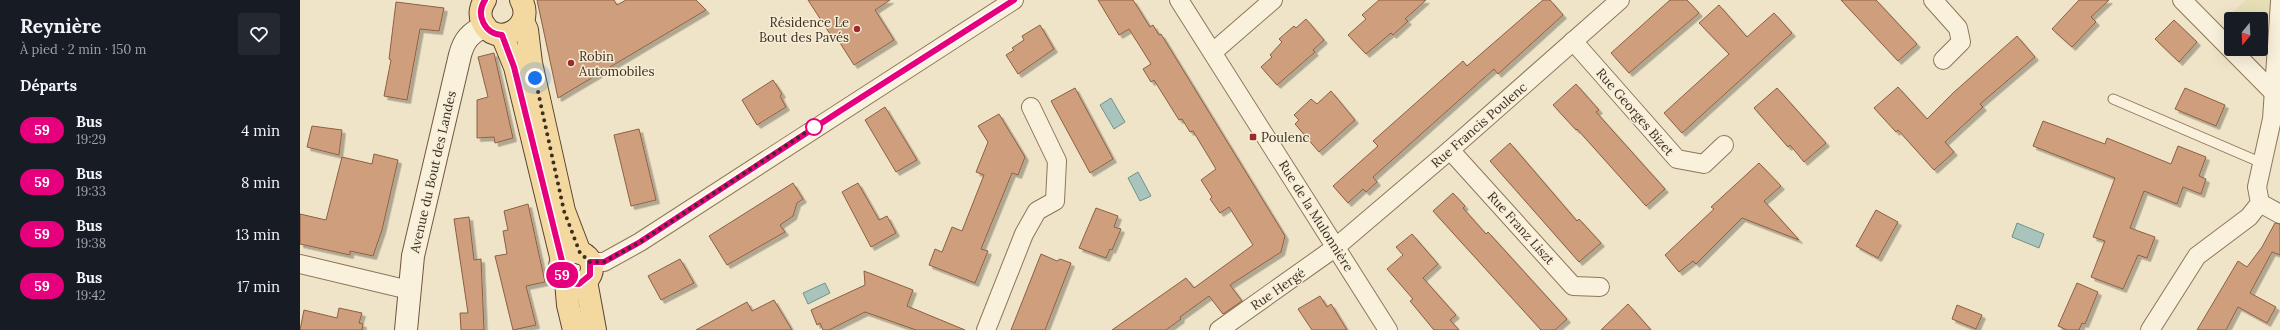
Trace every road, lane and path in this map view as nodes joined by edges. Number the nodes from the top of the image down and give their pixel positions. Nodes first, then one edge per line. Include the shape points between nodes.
1 (484, 0) edge
2 (1014, 0) edge
3 (1179, 0) edge
4 (1273, 0) edge
5 (1620, 0) edge
6 (1933, 0) edge
7 (2182, 0) edge
8 (2280, 2) edge
9 (522, 11) edge
10 (493, 30) junction
11 (1573, 41) junction
12 (1213, 52) junction
13 (1943, 60) dead end
14 (2273, 92) junction
15 (2113, 99) dead end
16 (1031, 107) dead end
17 (1724, 145) dead end
18 (1450, 150) junction
19 (2262, 163) junction
20 (2260, 203) junction
21 (2280, 214) edge
22 (1336, 248) junction
23 (300, 264) edge
24 (577, 268) junction
25 (1600, 287) dead end
26 (409, 290) junction
27 (406, 330) edge
28 (574, 330) edge
29 (595, 330) edge
30 (986, 330) edge
31 (1219, 330) edge
32 (1388, 330) edge
33 (2150, 330) edge

1 - 10 main road via 480,13
2 - 24 street via 640,242 604,262
3 - 12 street, Rue de la Mulonnière
4 - 12 street
5 - 11 street, Rue Francis Poulenc
6 - 13 street via 1958,28 1961,42
7 - 14 street
8 - 14 street
9 - 10 main road via 514,32
9 - 24 main road
10 - 24 main road via 514,67
10 - 26 street, Avenue du Bout des Landes via 468,36 461,49 413,256
11 - 17 street, Rue Georges Bizet via 1677,159 1704,164
11 - 18 street, Rue Francis Poulenc
12 - 22 street, Rue de la Mulonnière
14 - 19 street via 2272,119
15 - 19 lane
16 - 30 street via 1057,161 1055,201 1037,211 1024,234
18 - 22 street, Rue Francis Poulenc
18 - 25 street, Rue Franz Liszt via 1573,286
19 - 20 street via 2257,187
20 - 21 street
20 - 33 street via 2248,217 2197,256
22 - 31 street, Rue Hergé
22 - 32 street, Rue de la Mulonnière
23 - 26 street
24 - 28 main road
24 - 29 main road
26 - 27 street, Avenue du Bout des Landes

